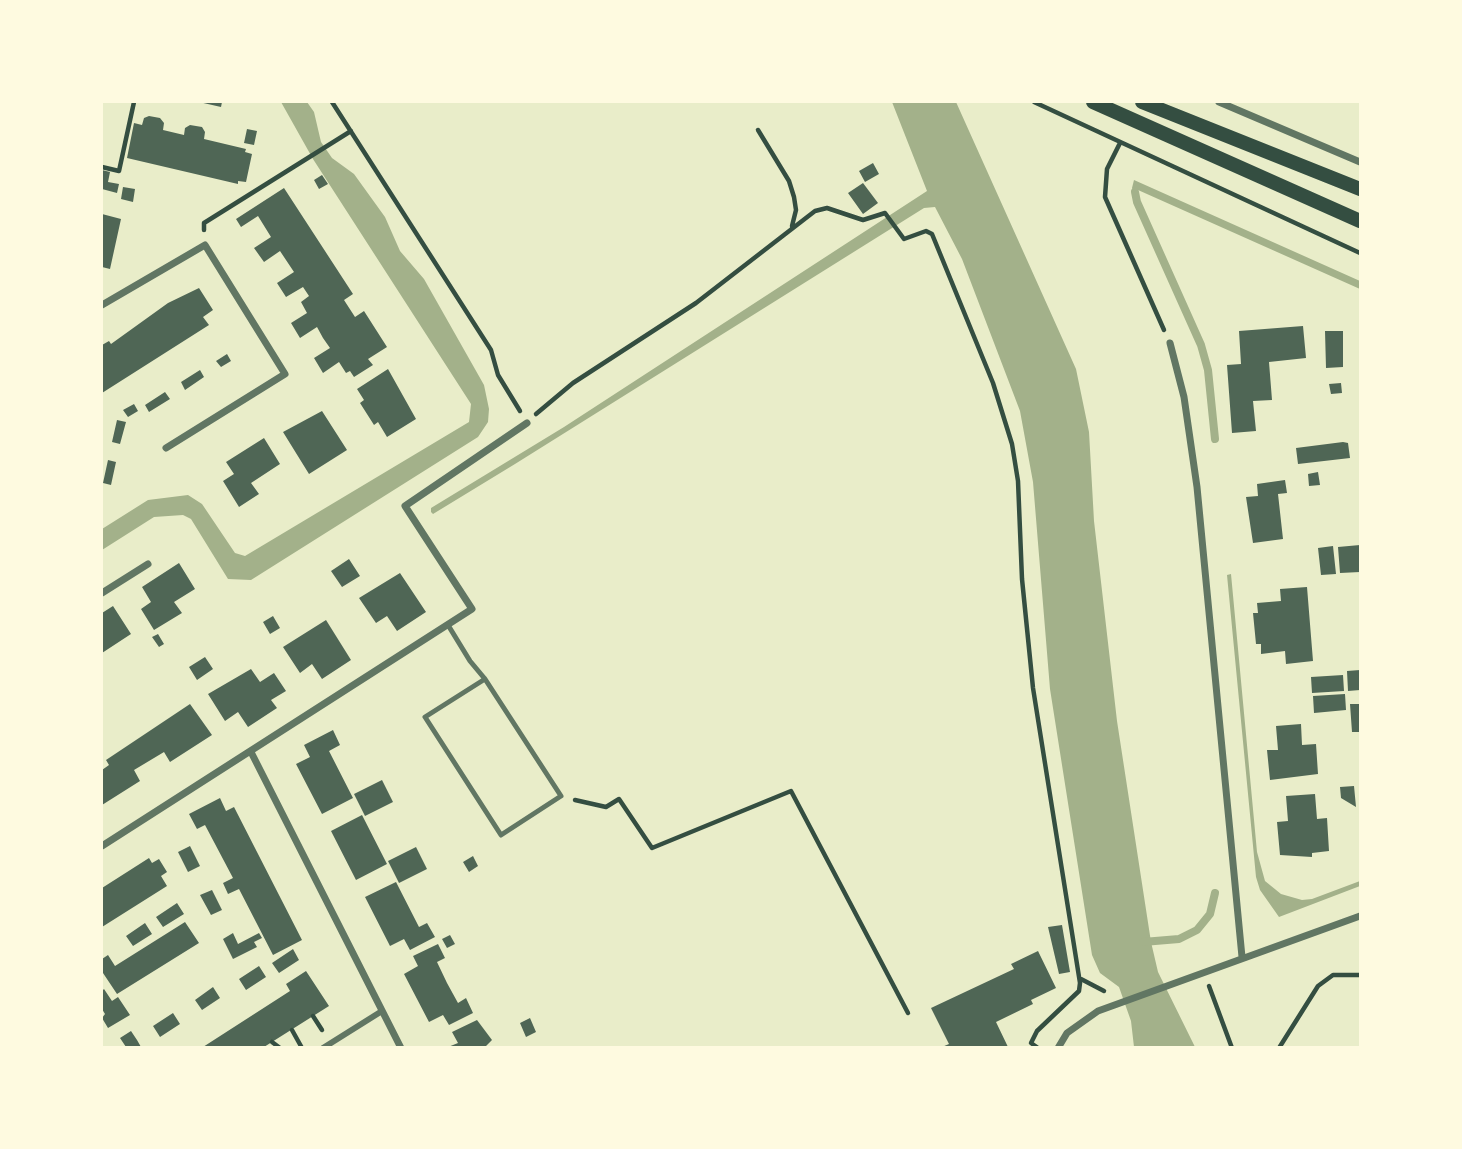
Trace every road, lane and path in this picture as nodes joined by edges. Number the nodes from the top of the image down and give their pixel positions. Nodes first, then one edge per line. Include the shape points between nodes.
1 (134, 102) edge
2 (331, 102) edge
3 (1034, 102) edge
4 (1093, 102) edge
5 (1142, 102) edge
6 (1219, 102) edge
7 (758, 130) dead end
8 (351, 131) junction
9 (1120, 143) junction
10 (1360, 162) edge
11 (102, 167) edge
12 (1360, 189) edge
13 (1360, 221) edge
14 (792, 227) junction
15 (205, 245) junction
16 (1360, 253) edge
17 (102, 305) edge
18 (1170, 344) joint
19 (527, 423) junction
20 (166, 448) dead end
21 (148, 564) dead end
22 (102, 593) edge
23 (448, 625) junction
24 (485, 679) junction
25 (251, 752) junction
26 (561, 796) junction
27 (102, 846) edge
28 (1360, 916) edge
29 (1242, 957) junction
30 (1203, 971) junction
31 (1079, 975) junction
32 (1360, 975) edge
33 (1117, 1004) junction
34 (382, 1011) junction
35 (908, 1013) dead end
36 (292, 1030) dead end
37 (272, 1042) dead end
38 (280, 1048) edge
39 (302, 1048) edge
40 (323, 1048) edge
41 (401, 1048) edge
42 (1038, 1048) edge
43 (1058, 1048) edge
44 (1232, 1048) edge
45 (1279, 1048) edge

1 - 11 path via 120,171
2 - 8 path
3 - 9 path
4 - 13 main road
5 - 12 main road
6 - 10 street
7 - 14 path via 789,181 796,210
8 - 15 path via 204,223
8 - 19 path via 491,350 498,375
9 - 16 path
9 - 18 path via 1107,169 1105,197
14 - 19 path via 696,303 573,383
14 - 31 path via 827,208 863,220 885,213 904,239 926,231 932,234 993,383 1018,481 1033,688
15 - 17 street
15 - 20 street via 285,374
18 - 29 street via 1184,397 1197,487
19 - 23 street via 405,506 472,609
21 - 22 street
23 - 24 lane
23 - 25 street
24 - 26 lane
24 - 26 lane via 425,717 500,835
25 - 27 street
25 - 34 street
26 - 35 path via 606,807 619,799 652,848 791,791
28 - 29 street
29 - 30 street
30 - 33 street
30 - 44 path
31 - 33 path
31 - 42 path via 1079,991 1037,1031 1031,1043
32 - 45 path via 1333,975 1318,986
33 - 43 street via 1067,1033
34 - 40 street
34 - 41 street
36 - 39 path
37 - 38 path

